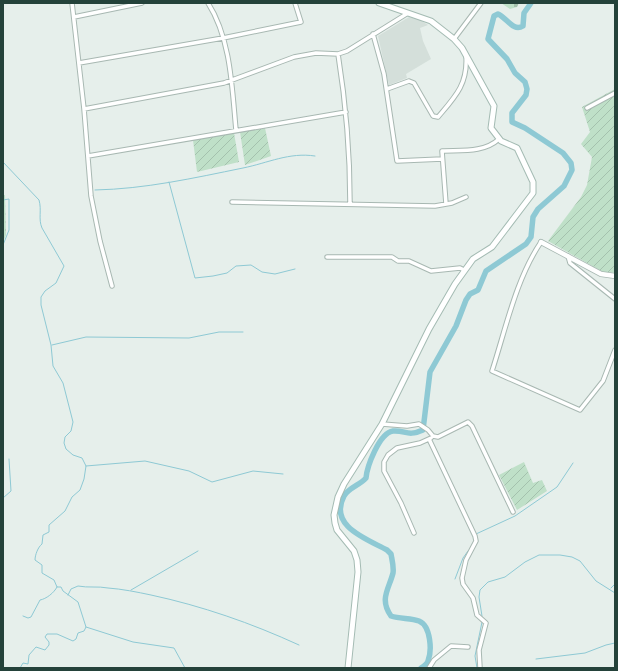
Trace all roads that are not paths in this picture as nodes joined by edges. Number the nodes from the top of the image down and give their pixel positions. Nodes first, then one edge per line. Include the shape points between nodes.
1 (72, 3) edge
2 (142, 3) edge
3 (208, 3) edge
4 (295, 3) edge
5 (378, 3) edge
6 (481, 3) edge
7 (409, 13) junction
8 (74, 17) junction
9 (373, 34) junction
10 (223, 38) junction
11 (454, 39) junction
12 (466, 52) junction
13 (338, 54) junction
14 (79, 63) junction
15 (231, 80) junction
16 (386, 89) junction
17 (615, 93) edge
18 (587, 108) dead end
19 (84, 109) junction
20 (346, 112) junction
21 (236, 130) junction
22 (499, 138) junction
23 (88, 156) junction
24 (442, 159) junction
25 (466, 196) dead end
26 (232, 202) dead end
27 (350, 203) junction
28 (446, 204) junction
29 (541, 242) joint
30 (568, 256) junction
31 (327, 257) dead end
32 (464, 270) junction
33 (615, 276) edge
34 (112, 286) dead end
35 (615, 299) edge
36 (615, 350) edge
37 (382, 424) junction
38 (431, 438) junction
39 (513, 512) dead end
40 (414, 533) dead end
41 (468, 647) dead end
42 (348, 668) edge
43 (429, 668) edge
44 (480, 668) edge

1 - 8 street
2 - 8 street
3 - 10 street
4 - 10 street via 301,22
5 - 7 main road
6 - 11 street
7 - 9 street
7 - 11 main road via 431,21
8 - 14 street
9 - 13 street
9 - 16 street
10 - 14 street
10 - 15 street
11 - 12 main road
12 - 16 street via 466,78 456,96 438,117 433,116 414,83 409,81
12 - 22 main road via 494,106 491,128
13 - 15 street via 316,53 294,57
13 - 20 street
14 - 19 street
15 - 19 street
15 - 21 street
16 - 24 street via 397,161
17 - 18 street
19 - 23 street
20 - 21 street
20 - 27 street
21 - 23 street
22 - 24 street via 493,144 478,149 442,151
22 - 32 main road via 517,148 534,182 533,193 492,247 473,259
23 - 34 street via 91,196
24 - 28 street
25 - 28 street
26 - 27 street
27 - 28 street
29 - 30 street
29 - 36 street via 520,286 492,370 580,410 602,381
30 - 33 street via 601,274
30 - 35 street via 570,264
31 - 32 street via 392,257 431,271 460,268
32 - 37 main road via 442,304
37 - 38 street via 418,424 428,430
37 - 42 main road via 344,484 334,515 337,530 348,542 357,560
38 - 39 street via 468,422
38 - 40 street via 397,448 384,462 384,471
38 - 44 street via 475,536 476,541 466,560 462,578 463,584 473,598 477,615 486,623 479,650
41 - 43 street via 451,646 434,660

